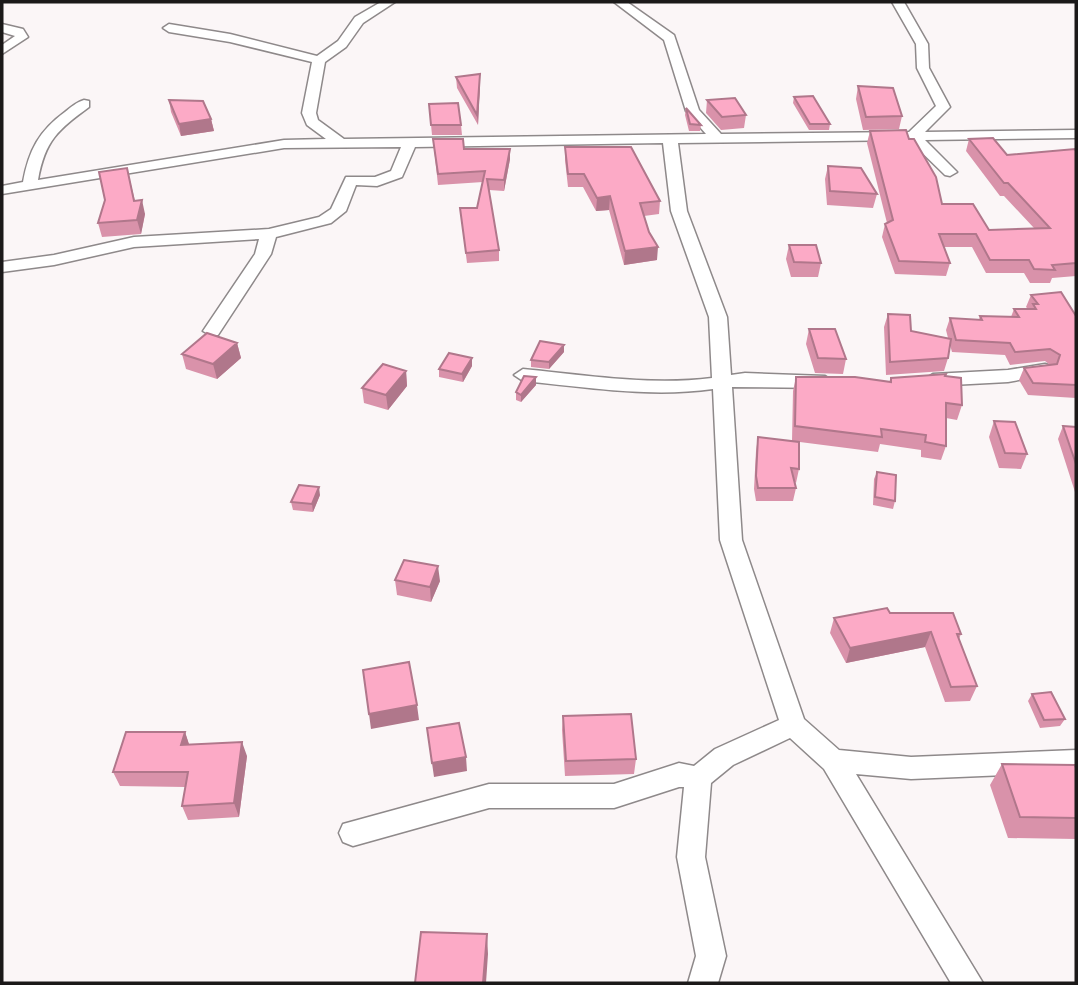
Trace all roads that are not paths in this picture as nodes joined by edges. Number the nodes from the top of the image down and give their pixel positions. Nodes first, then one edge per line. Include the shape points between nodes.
1 (389, 2) edge
2 (620, 2) edge
3 (898, 2) edge
4 (2, 28) edge
5 (169, 28) dead end
6 (2, 50) edge
7 (319, 60) junction
8 (84, 104) dead end
9 (1076, 134) edge
10 (914, 136) junction
11 (670, 139) junction
12 (718, 139) junction
13 (410, 142) junction
14 (340, 143) junction
15 (950, 172) dead end
16 (30, 185) junction
17 (2, 190) edge
18 (270, 234) junction
19 (2, 267) edge
20 (212, 331) edge
21 (1045, 370) edge
22 (523, 375) edge
23 (721, 381) junction
24 (915, 381) edge
25 (842, 382) edge
26 (793, 725) junction
27 (832, 761) junction
28 (1076, 761) edge
29 (698, 778) junction
30 (353, 834) dead end
31 (703, 983) edge
32 (968, 983) edge

1 - 7 street via 359,20 342,44
2 - 12 street via 670,38 693,111
3 - 10 street via 922,44 922,68 943,107
4 - 6 street via 22,37
5 - 7 street
7 - 14 street via 309,113 312,122
8 - 16 street via 44,134
9 - 10 street
10 - 12 street
10 - 15 street
11 - 12 street
11 - 13 street
11 - 23 street via 679,211 718,317
13 - 14 street
13 - 18 street via 397,174 377,182 351,180 338,211 325,220
14 - 16 street via 273,145
16 - 17 street
18 - 19 street via 134,242
18 - 20 street via 263,254
21 - 24 street
22 - 23 street via 621,385 695,386
23 - 25 street
23 - 26 street via 731,540
26 - 27 street
26 - 29 street via 724,757
27 - 28 street via 911,768
27 - 32 street
29 - 30 street via 679,775 614,796 489,796
29 - 31 street via 691,858 711,956

